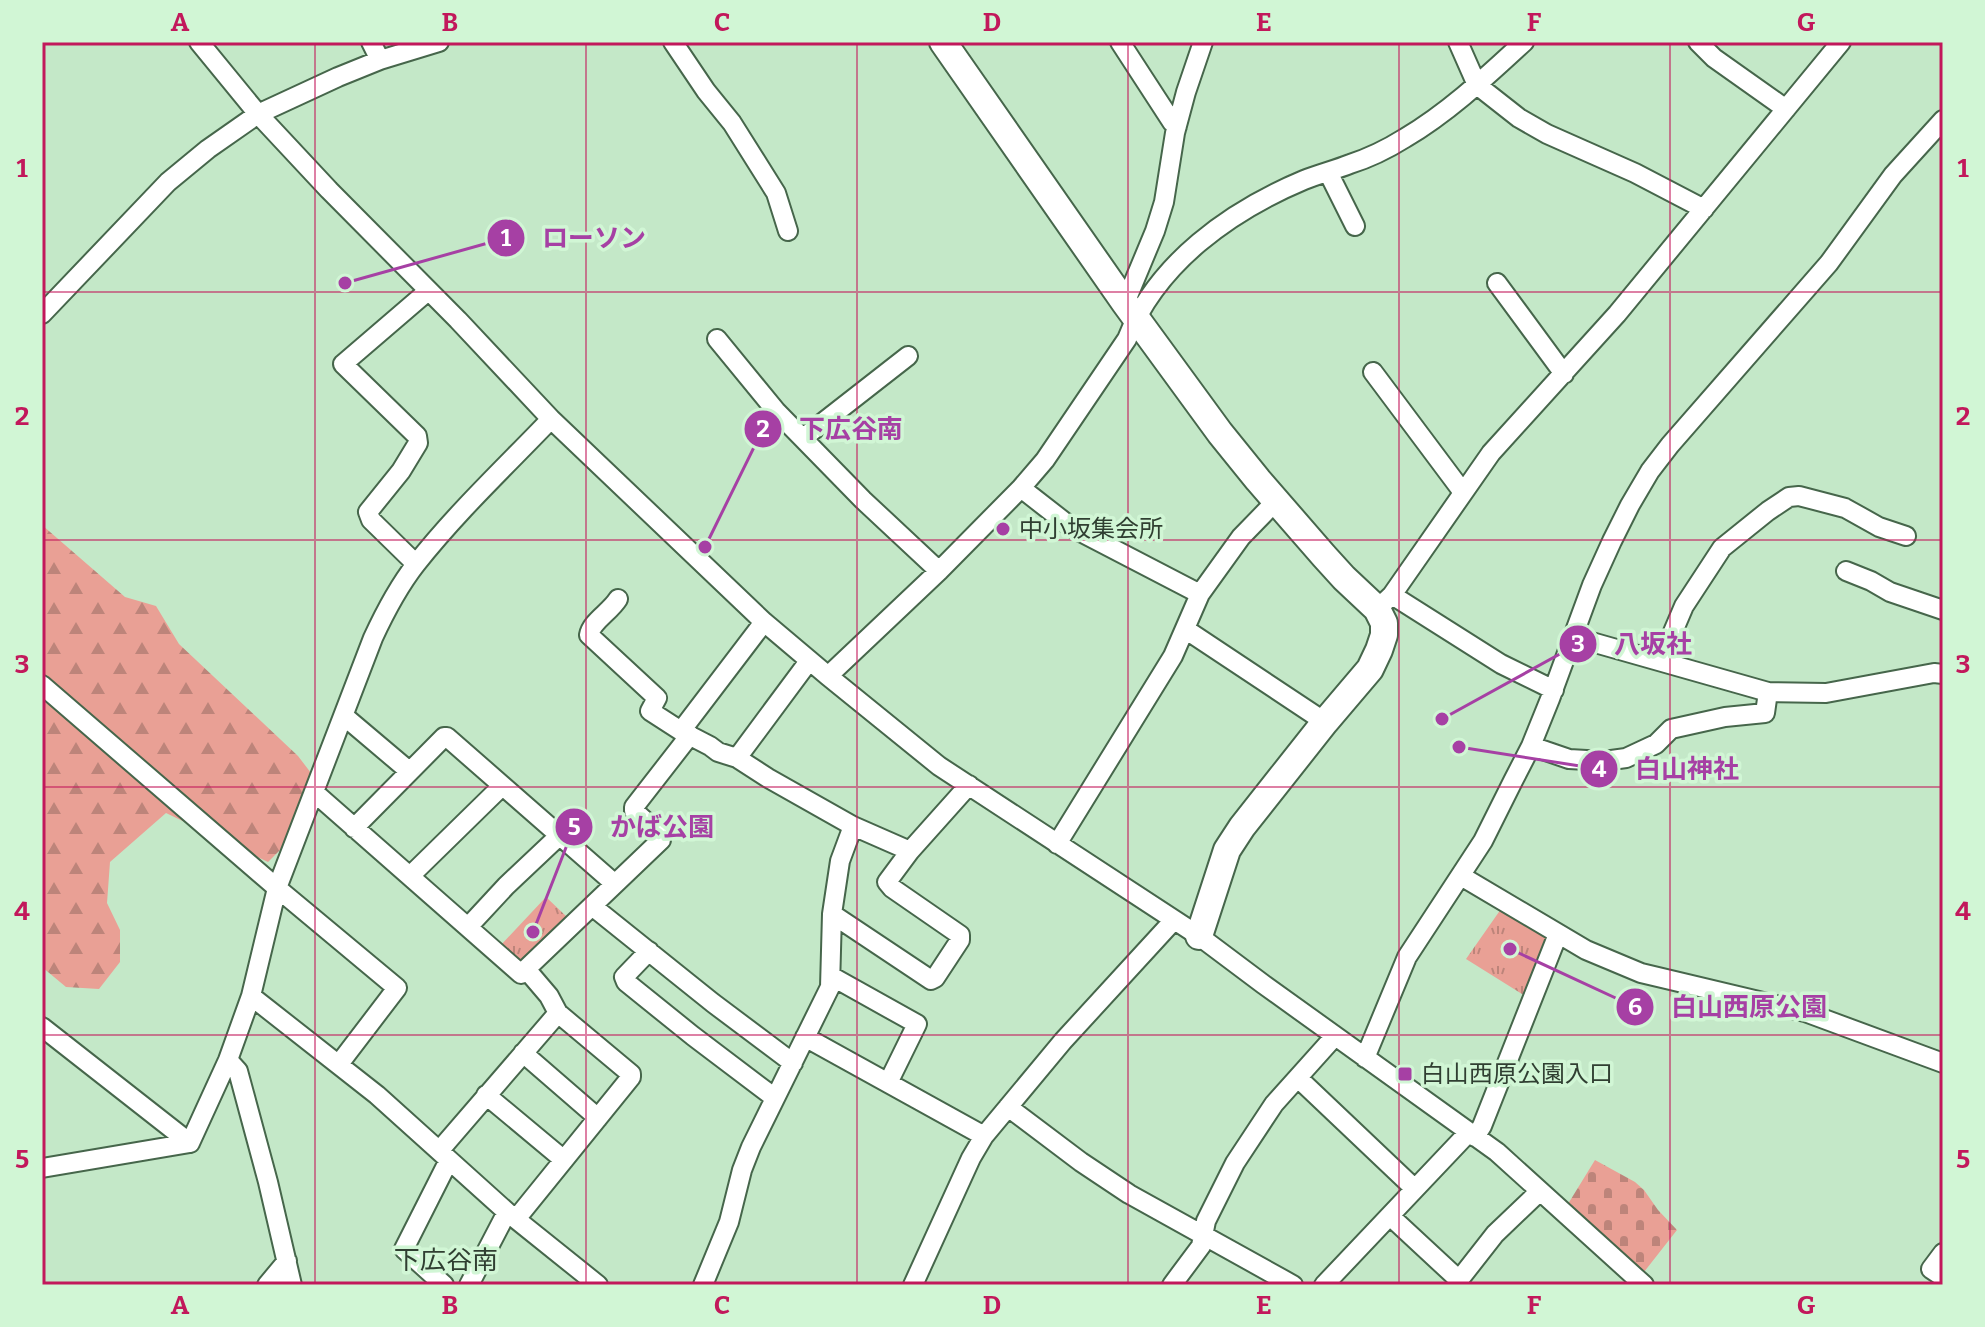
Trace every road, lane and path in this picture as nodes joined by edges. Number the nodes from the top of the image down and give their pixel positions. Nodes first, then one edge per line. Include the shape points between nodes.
1 (199, 42) edge
2 (371, 42) edge
3 (439, 42) edge
4 (673, 42) edge
5 (943, 42) edge
6 (1120, 42) edge
7 (1203, 42) edge
8 (1458, 42) edge
9 (1524, 42) edge
10 (1698, 42) edge
11 (1841, 42) edge
12 (380, 60) junction
13 (1477, 85) junction
14 (1786, 109) junction
15 (258, 114) junction
16 (1943, 120) edge
17 (1177, 126) junction
18 (1328, 172) junction
19 (1704, 209) junction
20 (1355, 226) dead end
21 (788, 231) dead end
22 (1497, 283) dead end
23 (428, 291) junction
24 (1130, 310) junction
25 (42, 314) edge
26 (717, 339) dead end
27 (908, 356) dead end
28 (1373, 372) dead end
29 (1564, 374) junction
30 (551, 419) junction
31 (803, 438) junction
32 (1021, 488) junction
33 (1462, 491) junction
34 (1276, 501) junction
35 (1906, 536) dead end
36 (416, 564) junction
37 (939, 571) junction
38 (1846, 571) dead end
39 (1200, 594) junction
40 (618, 599) dead end
41 (1384, 602) junction
42 (1943, 610) edge
43 (764, 622) junction
44 (1185, 629) junction
45 (1574, 637) junction
46 (1661, 660) junction
47 (809, 661) junction
48 (1943, 674) edge
49 (828, 676) junction
50 (42, 685) edge
51 (1554, 690) junction
52 (1768, 692) junction
53 (344, 716) junction
54 (1325, 722) junction
55 (686, 733) junction
56 (1531, 746) junction
57 (737, 758) junction
58 (409, 771) junction
59 (969, 785) junction
60 (502, 786) junction
61 (315, 793) junction
62 (853, 826) junction
63 (354, 828) junction
64 (559, 836) junction
65 (1057, 844) junction
66 (910, 851) junction
67 (410, 876) junction
68 (1461, 876) junction
69 (615, 884) junction
70 (277, 888) junction
71 (592, 906) junction
72 (832, 914) junction
73 (1174, 920) junction
74 (468, 927) junction
75 (1558, 934) junction
76 (1199, 936) junction
77 (649, 951) junction
78 (526, 969) junction
79 (831, 976) junction
80 (251, 996) junction
81 (558, 1013) junction
82 (42, 1027) edge
83 (1335, 1036) junction
84 (805, 1037) junction
85 (523, 1053) junction
86 (1365, 1058) junction
87 (228, 1060) junction
88 (793, 1063) junction
89 (1943, 1063) edge
90 (339, 1064) junction
91 (1298, 1078) junction
92 (888, 1083) junction
93 (486, 1095) junction
94 (775, 1098) junction
95 (1008, 1107) junction
96 (598, 1118) junction
97 (1472, 1134) junction
98 (984, 1136) junction
99 (190, 1143) junction
100 (444, 1156) junction
101 (564, 1160) junction
102 (42, 1166) edge
103 (1415, 1189) junction
104 (1540, 1191) junction
105 (512, 1215) junction
106 (1390, 1216) junction
107 (1204, 1236) junction
108 (1943, 1253) edge
109 (287, 1261) junction
110 (1942, 1281) edge
111 (267, 1285) edge
112 (292, 1285) edge
113 (444, 1285) edge
114 (469, 1285) edge
115 (598, 1285) edge
116 (703, 1285) edge
117 (913, 1285) edge
118 (1172, 1285) edge
119 (1293, 1285) edge
120 (1324, 1285) edge
121 (1644, 1285) edge

1 - 15 street
2 - 12 street
3 - 12 street
4 - 21 street via 776,193
5 - 24 street
6 - 17 street
7 - 17 street
8 - 13 street
9 - 13 street
10 - 14 street
11 - 14 street
12 - 15 street
13 - 18 street via 1406,138
13 - 19 street via 1547,134
14 - 19 street
15 - 23 street
15 - 25 street via 168,182
16 - 45 street via 1893,175 1829,263 1650,471 1612,541
17 - 24 street via 1164,202
18 - 20 street
18 - 24 street via 1229,219
19 - 29 street
22 - 29 street
23 - 30 street
23 - 36 street via 343,364 417,436 401,471 368,512
24 - 32 street via 1127,339
24 - 34 street
26 - 31 street
27 - 31 street
28 - 33 street
29 - 33 street
30 - 36 street
30 - 43 street
31 - 37 street
32 - 37 street
32 - 39 street via 1071,527
33 - 41 street
34 - 39 street via 1241,537
34 - 41 street via 1344,578
35 - 46 street via 1845,508 1789,497 1722,548 1684,606
36 - 53 street via 373,638
37 - 49 street
38 - 42 street
39 - 44 street
40 - 55 street via 589,635 657,698 650,711
41 - 51 street
41 - 54 street via 1384,635 1370,669
43 - 47 street
43 - 55 street
44 - 54 street
44 - 65 street
45 - 46 street
45 - 51 street
46 - 52 street
47 - 49 street
47 - 57 street
48 - 52 street via 1826,693
49 - 59 street
50 - 70 street
51 - 56 street
52 - 56 street via 1765,713 1671,729 1656,744 1626,758 1569,759
53 - 58 street
53 - 61 street
54 - 76 street via 1227,850
55 - 57 street
55 - 69 street via 634,807 661,840
56 - 68 street
57 - 62 street
58 - 60 street via 447,737
58 - 63 street
59 - 65 street
59 - 66 street
60 - 64 street
60 - 67 street
61 - 63 street
61 - 70 street
62 - 66 street
62 - 72 street via 840,861
63 - 67 street
64 - 69 street
64 - 74 street
65 - 73 street
66 - 72 street via 887,882 960,935 935,978
67 - 74 street
68 - 75 street
68 - 86 street via 1407,957
69 - 71 street
70 - 80 street
70 - 90 street via 397,988
71 - 77 street
71 - 78 street
72 - 79 street
73 - 76 street
73 - 95 street
74 - 78 street via 521,974
75 - 89 street via 1641,973 1805,1012
75 - 97 street via 1482,1126
76 - 83 street
77 - 88 street
77 - 94 street via 624,977 626,982
78 - 81 street
79 - 84 street
79 - 92 street via 917,1024
80 - 87 street
80 - 90 street
81 - 85 street
81 - 96 street via 631,1074
82 - 99 street
83 - 86 street
83 - 91 street
84 - 88 street
84 - 92 street
85 - 93 street
85 - 96 street
86 - 97 street
87 - 99 street
87 - 109 street via 238,1071
88 - 94 street
90 - 100 street
91 - 103 street
91 - 107 street via 1235,1163 1206,1221
92 - 98 street
93 - 100 street
93 - 101 street
94 - 116 street via 748,1154 729,1222
95 - 98 street
95 - 107 street via 1129,1194
96 - 101 street
97 - 103 street
97 - 104 street
98 - 117 street
99 - 102 street
100 - 105 street
100 - 113 street via 404,1249
101 - 105 street
103 - 106 street
104 - 106 street via 1495,1234 1459,1280
104 - 121 street
105 - 114 street
105 - 115 street
106 - 120 street
107 - 118 street
107 - 119 street
108 - 110 street via 1931,1269
109 - 111 street
109 - 112 street

